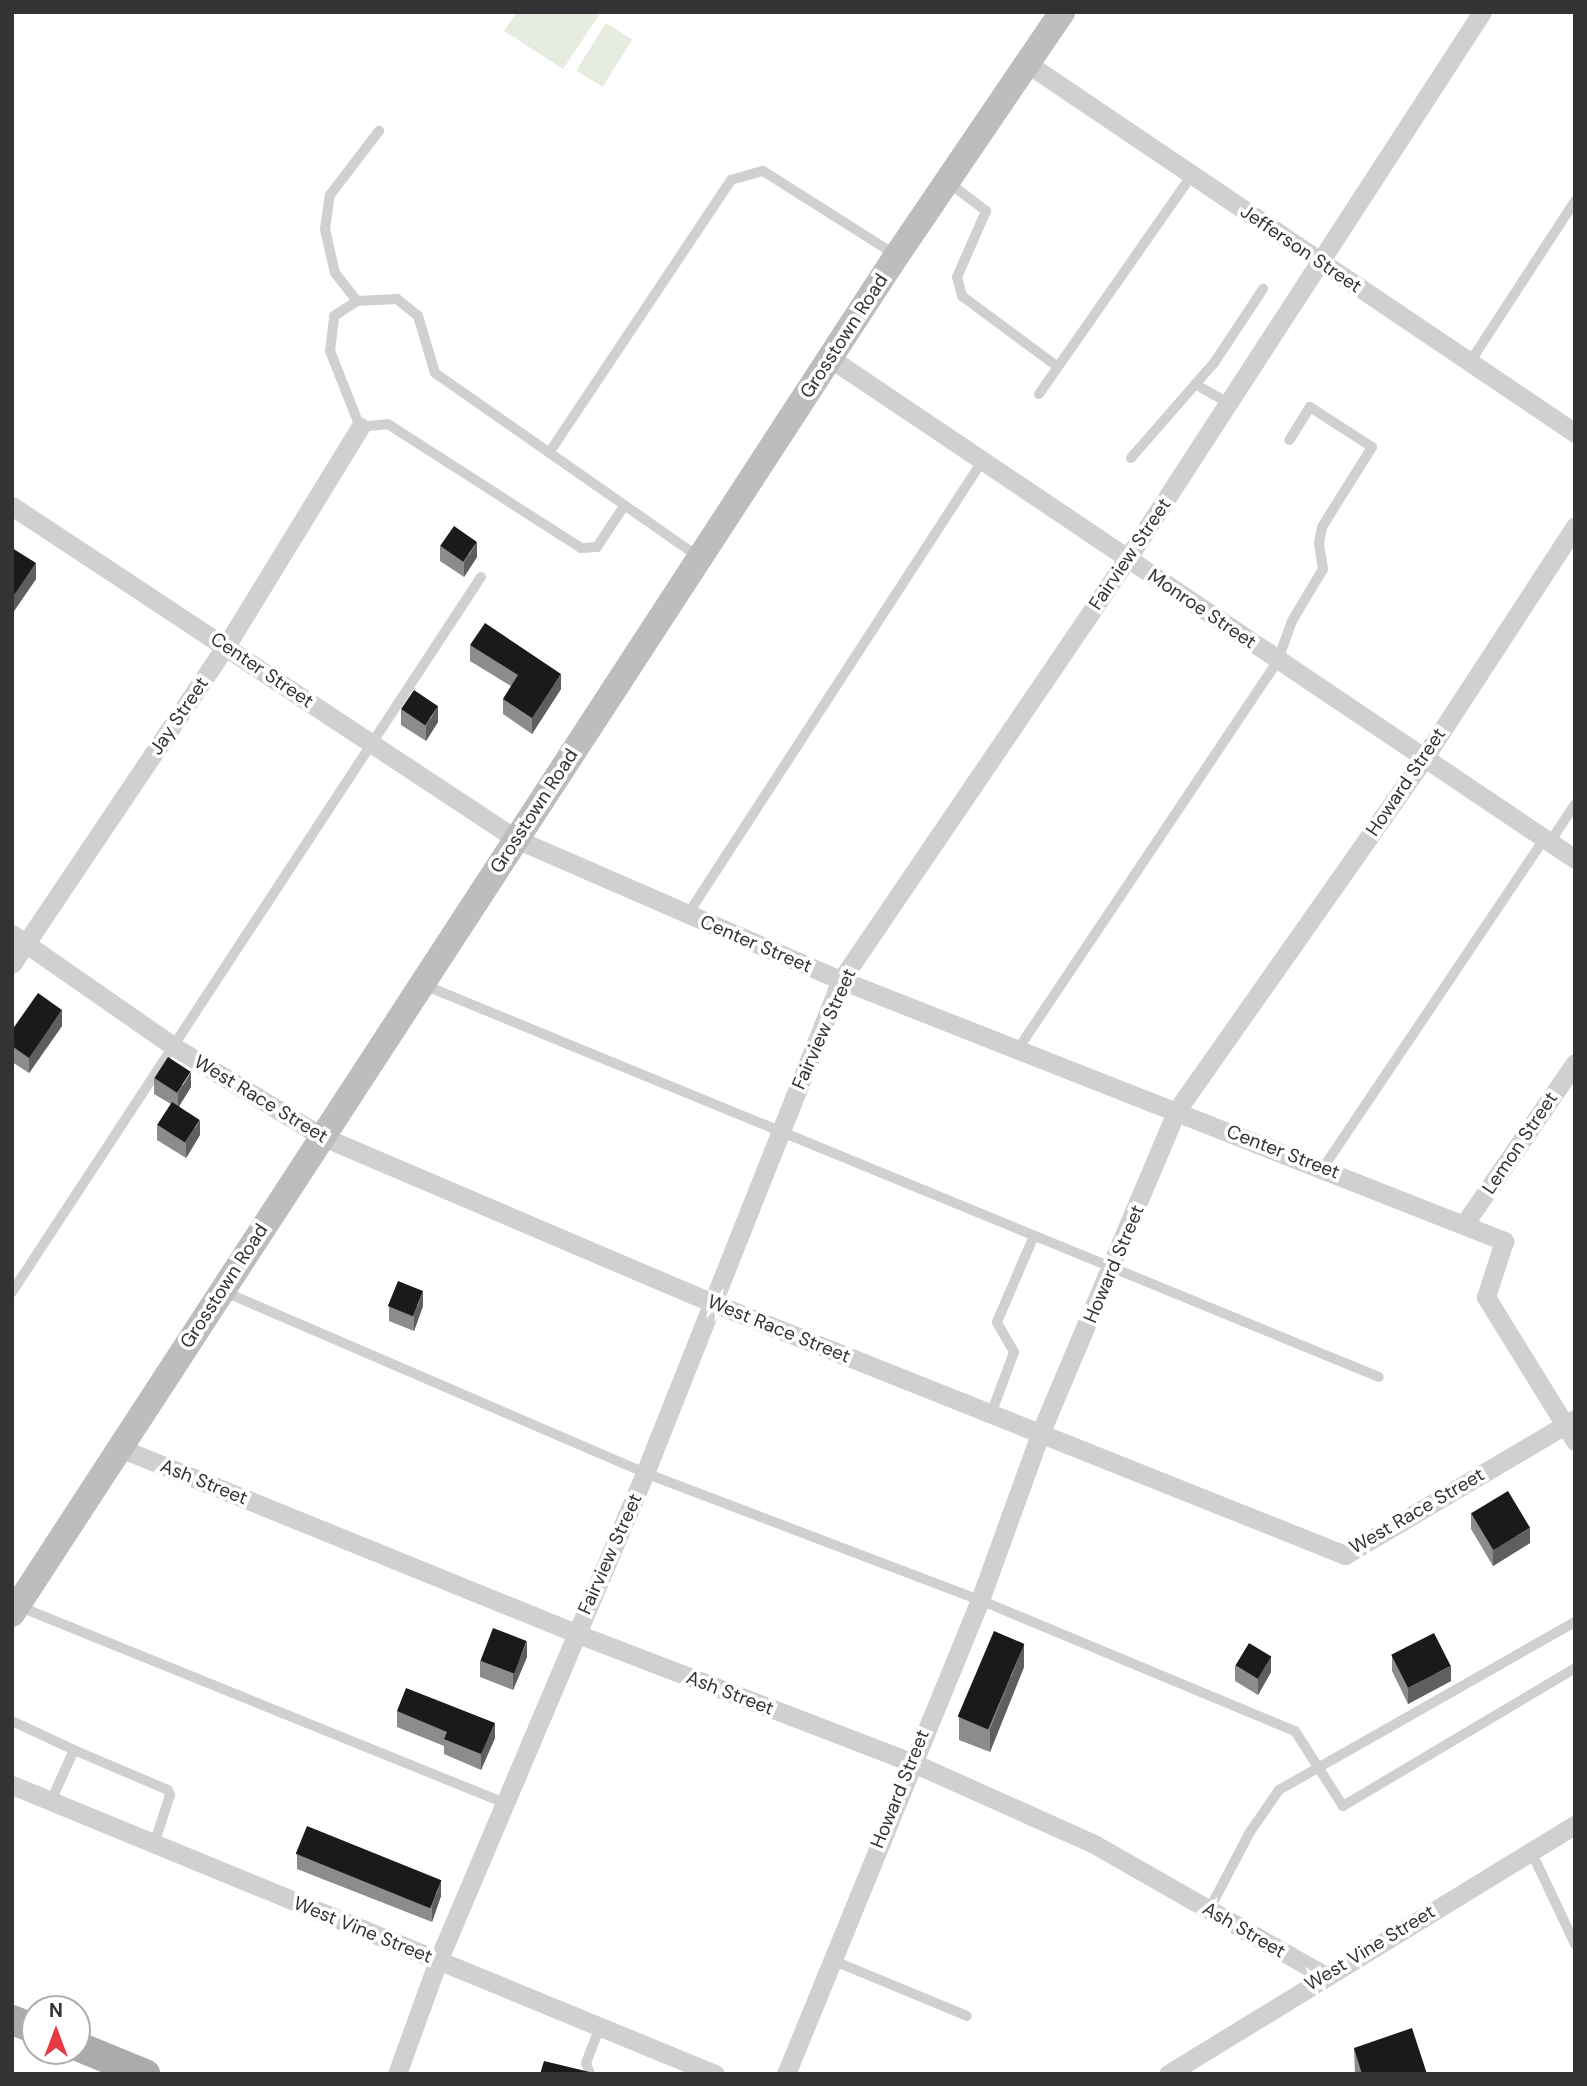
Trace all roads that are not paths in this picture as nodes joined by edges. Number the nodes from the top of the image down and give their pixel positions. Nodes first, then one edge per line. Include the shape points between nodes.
1 (1062, 12) edge
2 (1482, 12) edge
3 (1028, 64) junction
4 (379, 131) dead end
5 (1192, 175) junction
6 (947, 182) junction
7 (1575, 201) edge
8 (897, 255) junction
9 (1322, 263) junction
10 (1263, 289) dead end
11 (357, 301) junction
12 (830, 358) junction
13 (1470, 362) junction
14 (1058, 367) junction
15 (1195, 384) junction
16 (1039, 394) dead end
17 (1230, 404) junction
18 (360, 427) junction
19 (1575, 433) edge
20 (1289, 440) dead end
21 (549, 453) junction
22 (1131, 458) dead end
23 (981, 463) junction
24 (12, 506) edge
25 (624, 506) junction
26 (1575, 526) edge
27 (700, 557) junction
28 (1128, 559) junction
29 (481, 578) dead end
30 (226, 646) junction
31 (1278, 660) junction
32 (374, 745) junction
33 (1424, 758) junction
34 (1575, 804) edge
35 (516, 839) junction
36 (1547, 841) junction
37 (1575, 859) edge
38 (688, 915) junction
39 (19, 938) edge
40 (12, 964) edge
41 (841, 980) junction
42 (420, 984) junction
43 (173, 1046) junction
44 (1018, 1049) junction
45 (1575, 1063) edge
46 (1177, 1110) junction
47 (779, 1134) junction
48 (321, 1136) junction
49 (1323, 1168) junction
50 (1465, 1223) junction
51 (1033, 1238) junction
52 (1113, 1270) junction
53 (222, 1290) junction
54 (12, 1292) edge
55 (711, 1302) junction
56 (1379, 1377) dead end
57 (990, 1414) junction
58 (1572, 1428) edge
59 (1040, 1434) junction
60 (120, 1448) junction
61 (645, 1472) junction
62 (980, 1600) junction
63 (15, 1610) edge
64 (1575, 1622) edge
65 (575, 1633) junction
66 (1575, 1668) edge
67 (12, 1721) edge
68 (74, 1749) junction
69 (911, 1762) junction
70 (1318, 1770) junction
71 (12, 1785) edge
72 (51, 1801) junction
73 (508, 1804) junction
74 (1575, 1825) edge
75 (155, 1844) junction
76 (1531, 1851) junction
77 (1209, 1910) junction
78 (1575, 1944) edge
79 (831, 1960) junction
80 (438, 1961) junction
81 (1324, 1975) junction
82 (967, 2016) dead end
83 (600, 2027) junction
84 (91, 2052) edge
85 (145, 2074) edge
86 (397, 2074) edge
87 (590, 2074) edge
88 (715, 2074) edge
89 (786, 2074) edge
90 (1168, 2074) edge

1 - 3 street, Grosstown Road
2 - 9 street, Fairview Street
3 - 5 street, Jefferson Street
3 - 6 street, Grosstown Road
4 - 11 lane via 330,195 325,229 335,273
5 - 9 street, Jefferson Street
5 - 14 lane
6 - 8 street, Grosstown Road
6 - 14 lane via 986,211 957,277 962,296
7 - 13 lane
8 - 12 street, Grosstown Road
8 - 21 lane via 763,171 731,180
9 - 13 street, Jefferson Street
9 - 17 street, Fairview Street
10 - 15 lane
11 - 18 lane via 334,316 330,351
11 - 21 lane via 397,299 418,316 435,373
12 - 23 street, Monroe Street
12 - 27 street, Grosstown Road
13 - 19 street, Jefferson Street
14 - 16 lane
15 - 17 lane
15 - 22 lane
17 - 28 street, Fairview Street
18 - 25 lane via 388,424 581,548 597,547
18 - 30 street, Jay Street
20 - 31 lane via 1310,407 1372,447 1322,527 1323,569 1292,621
21 - 25 lane
23 - 28 street, Monroe Street
23 - 38 lane
24 - 30 street, Center Street
25 - 27 lane
26 - 33 street, Howard Street
27 - 35 street, Grosstown Road
28 - 31 street, Monroe Street
28 - 41 street, Fairview Street
29 - 32 lane
30 - 32 street, Center Street
30 - 39 street, Jay Street
31 - 33 street, Monroe Street
31 - 44 lane
32 - 35 street, Center Street
32 - 43 lane
33 - 36 street, Monroe Street
33 - 46 street, Howard Street
34 - 36 lane
35 - 38 street, Center Street
35 - 42 street, Grosstown Road
36 - 37 street, Monroe Street
36 - 49 lane
38 - 41 street, Center Street
39 - 40 street, Jay Street
39 - 43 street, West Race Street
41 - 44 street, Center Street
41 - 47 street, Fairview Street
42 - 47 lane
42 - 48 street, Grosstown Road
43 - 48 street, West Race Street
43 - 54 lane
44 - 46 street, Center Street
45 - 50 street, Lemon Street
46 - 49 street, Center Street
46 - 52 street, Howard Street
47 - 51 lane
47 - 55 street, Fairview Street
48 - 53 street, Grosstown Road
48 - 55 street, West Race Street
49 - 50 street, Center Street
50 - 58 street, Center Street via 1504,1241 1486,1297
51 - 52 lane
51 - 57 lane via 997,1322 1014,1352
52 - 56 lane
52 - 59 street, Howard Street
53 - 60 street, Grosstown Road
53 - 61 lane
55 - 57 street, West Race Street
55 - 61 street, Fairview Street
57 - 59 street, West Race Street
58 - 59 street, West Race Street via 1345,1555
59 - 62 street, Howard Street
60 - 63 street, Grosstown Road
60 - 65 street, Ash Street
61 - 62 lane
61 - 65 street, Fairview Street
62 - 69 street, Howard Street
62 - 70 lane via 1294,1731
63 - 73 lane
64 - 70 lane
65 - 69 street, Ash Street
65 - 73 street, Fairview Street
66 - 70 lane via 1351,1806 1339,1804
67 - 68 lane
68 - 72 lane
68 - 75 lane via 168,1790
69 - 77 street, Ash Street via 1094,1844
69 - 79 street, Howard Street
70 - 77 lane via 1279,1790 1250,1832
71 - 72 street, West Vine Street
72 - 75 street, West Vine Street
73 - 80 street, Fairview Street
74 - 76 street, West Vine Street
75 - 80 street, West Vine Street
76 - 78 lane
76 - 81 street, West Vine Street
77 - 81 street, Ash Street
79 - 82 lane
79 - 89 street, Howard Street
80 - 83 street, West Vine Street
80 - 86 street, Fairview Street
81 - 90 street, West Vine Street
83 - 87 lane via 586,2063
83 - 88 street, West Vine Street
84 - 85 main road

